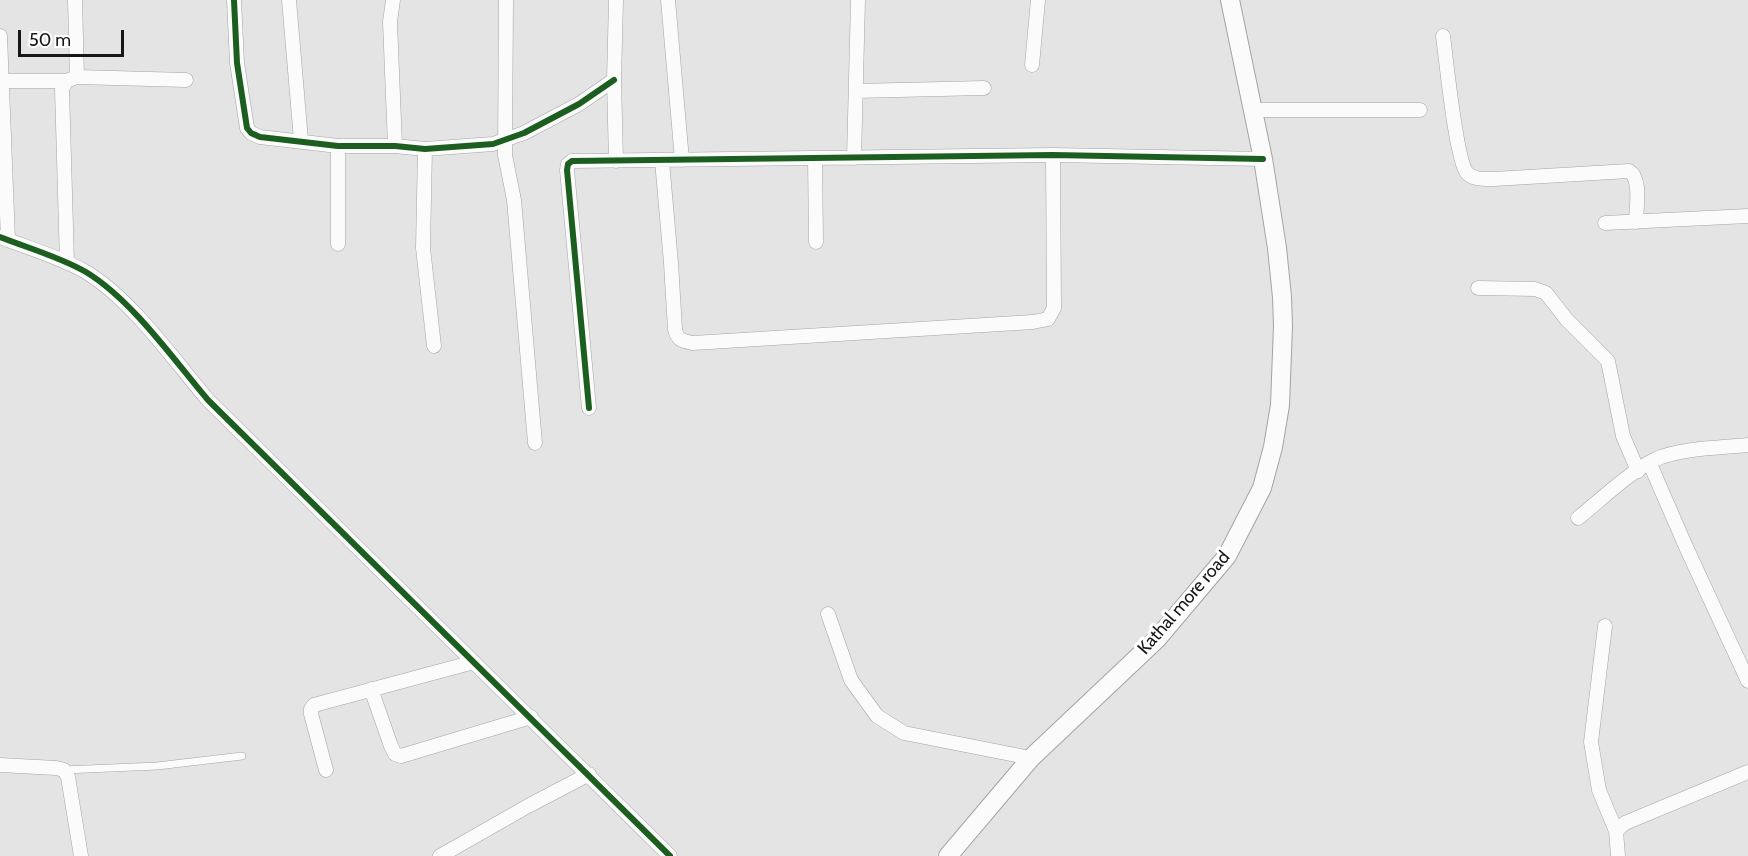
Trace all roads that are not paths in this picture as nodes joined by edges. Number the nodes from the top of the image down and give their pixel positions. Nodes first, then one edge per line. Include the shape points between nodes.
1 (75, 0) edge
2 (234, 0) edge
3 (289, 0) edge
4 (393, 0) edge
5 (506, 0) edge
6 (616, 0) edge
7 (668, 0) edge
8 (858, 0) edge
9 (1038, 0) edge
10 (1230, 0) edge
11 (0, 36) edge
12 (1443, 36) dead end
13 (1032, 65) dead end
14 (72, 79) junction
15 (186, 80) dead end
16 (614, 80) junction
17 (1, 81) edge
18 (984, 88) dead end
19 (856, 91) junction
20 (1254, 110) junction
21 (1420, 110) dead end
22 (302, 140) junction
23 (504, 140) junction
24 (338, 146) junction
25 (395, 146) junction
26 (425, 149) junction
27 (1053, 155) junction
28 (854, 158) junction
29 (815, 159) junction
30 (1263, 159) junction
31 (662, 160) junction
32 (682, 160) junction
33 (616, 161) junction
34 (1748, 216) edge
35 (1636, 222) junction
36 (1605, 223) dead end
37 (4, 238) edge
38 (816, 242) dead end
39 (338, 244) dead end
40 (67, 263) junction
41 (1478, 288) dead end
42 (434, 346) dead end
43 (589, 408) dead end
44 (535, 443) dead end
45 (1748, 445) edge
46 (1644, 467) junction
47 (1578, 518) dead end
48 (828, 614) dead end
49 (1605, 626) dead end
50 (474, 662) junction
51 (1748, 681) edge
52 (371, 689) junction
53 (531, 717) junction
54 (242, 756) dead end
55 (1031, 758) junction
56 (0, 765) edge
57 (64, 770) junction
58 (326, 770) dead end
59 (1748, 772) edge
60 (589, 774) junction
61 (1616, 831) junction
62 (81, 856) edge
63 (440, 856) edge
64 (670, 856) edge
65 (948, 856) edge
66 (1618, 856) edge

1 - 14 street
2 - 22 street via 237,63 247,128 260,137
3 - 22 street
4 - 25 street via 390,22
5 - 23 street
6 - 16 street
7 - 32 street
8 - 19 street
9 - 13 street
10 - 20 main road, Kathal more road
11 - 17 street
12 - 35 street via 1454,118 1468,173 1478,179 1494,179 1629,171 1636,180
14 - 15 street
14 - 17 street
14 - 40 street via 62,89
16 - 23 street via 579,104
16 - 33 street
17 - 37 street
18 - 19 street
19 - 28 street
20 - 21 street
20 - 30 main road, Kathal more road
22 - 24 street
23 - 26 street
23 - 44 street via 514,200
24 - 25 street
24 - 39 street
25 - 26 street
26 - 42 street via 423,248
27 - 28 street
27 - 30 street
27 - 31 street via 1054,308 1048,319 693,343 676,336
28 - 29 street
29 - 32 street
29 - 38 street
30 - 55 main road, Kathal more road via 1277,248 1283,326 1280,405 1262,488 1227,556 1164,630
31 - 32 street
31 - 33 street
33 - 43 street via 572,161 567,170
34 - 35 street
35 - 36 street
37 - 40 street
40 - 50 street via 104,284 208,400
41 - 46 street via 1534,289 1546,293 1608,361 1623,436
45 - 46 street via 1678,453
46 - 47 street
46 - 51 street
48 - 55 street via 851,680 877,716 904,733
49 - 61 street via 1591,742 1599,790
50 - 52 street
50 - 53 street
52 - 53 street via 391,746 401,756
52 - 58 street via 311,709
53 - 60 street
54 - 57 lane via 157,766
55 - 65 main road, Kathal more road
56 - 57 street
57 - 62 street
59 - 61 street via 1625,823
60 - 63 street
60 - 64 street
61 - 66 street

